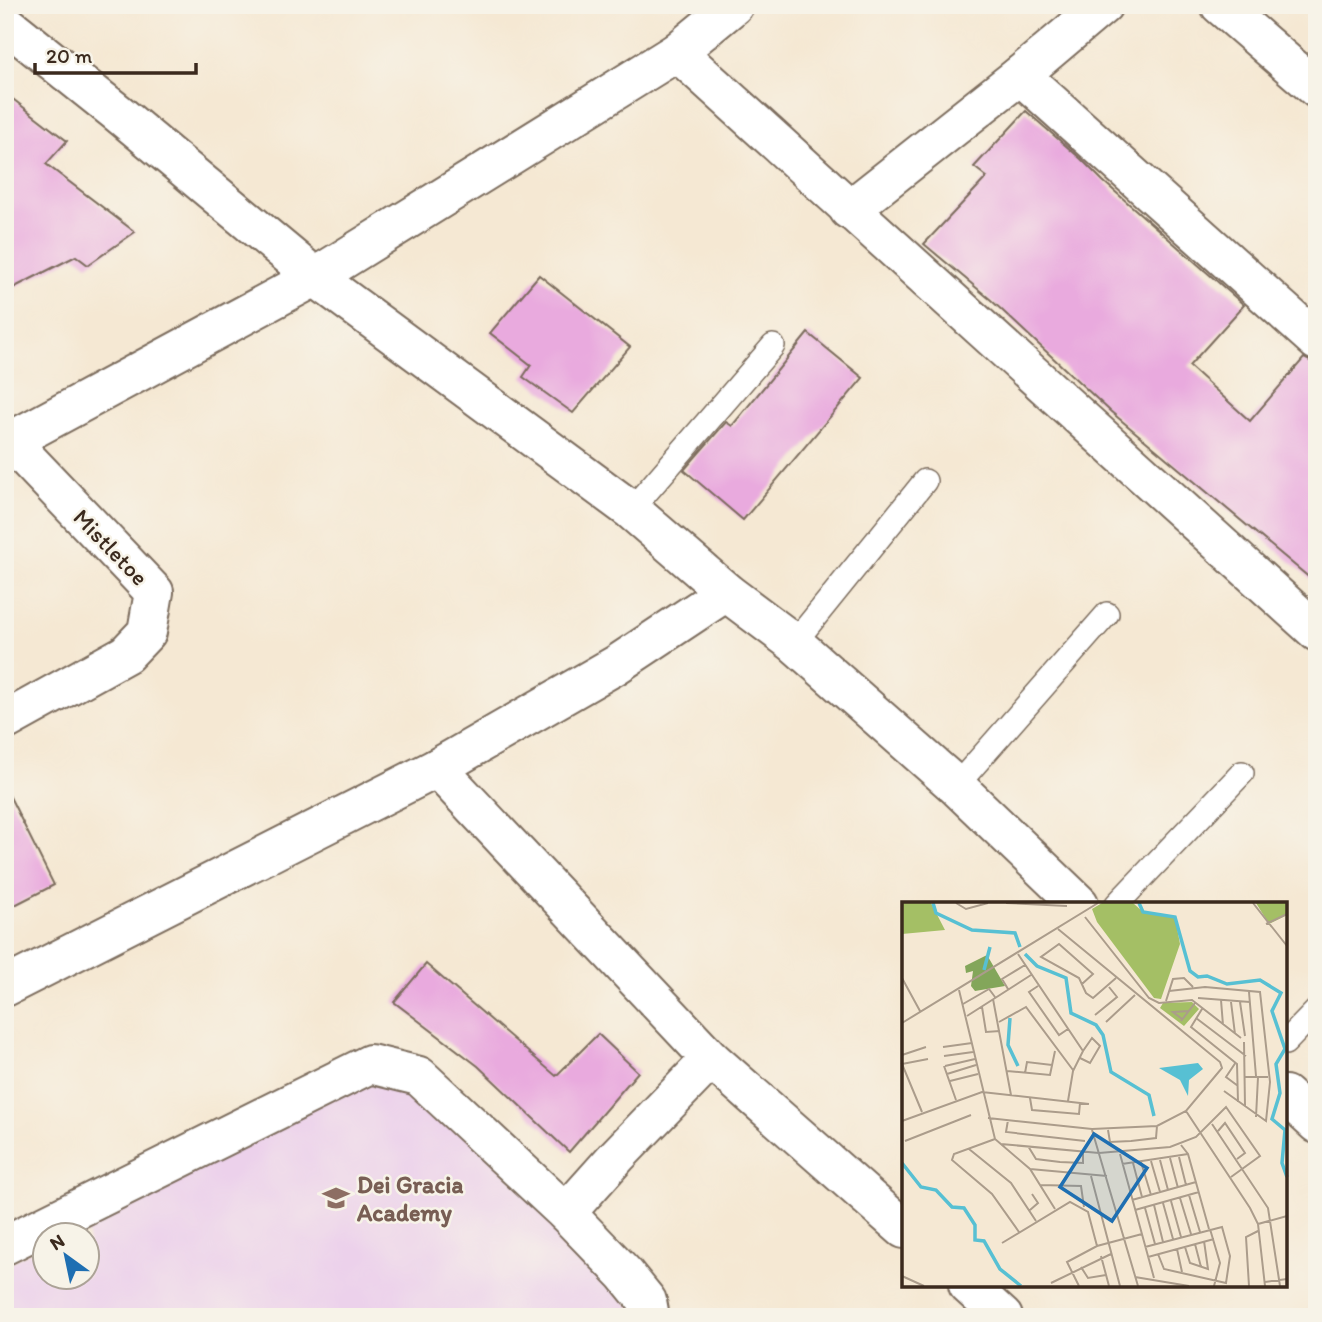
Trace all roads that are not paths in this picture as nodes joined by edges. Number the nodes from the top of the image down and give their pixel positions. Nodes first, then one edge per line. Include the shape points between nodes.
1 (734, 5) edge
2 (1103, 5) edge
3 (1220, 5) edge
4 (5, 23) edge
5 (677, 52) junction
6 (1020, 75) junction
7 (1317, 89) edge
8 (849, 210) junction
9 (315, 277) junction
10 (1317, 341) edge
11 (773, 346) dead end
12 (8, 442) edge
13 (925, 481) dead end
14 (631, 510) junction
15 (726, 593) junction
16 (1107, 614) dead end
17 (1317, 632) edge
18 (794, 643) junction
19 (5, 720) edge
20 (437, 768) junction
21 (1242, 773) dead end
22 (957, 786) junction
23 (1077, 902) edge
24 (1119, 902) edge
25 (5, 987) edge
26 (1317, 1010) edge
27 (1287, 1042) edge
28 (710, 1059) junction
29 (1287, 1097) edge
30 (1317, 1125) edge
31 (566, 1213) junction
32 (902, 1227) edge
33 (5, 1245) edge
34 (970, 1287) edge
35 (650, 1317) edge
36 (1003, 1317) edge

1 - 5 street
2 - 6 street
3 - 7 street
4 - 9 street
5 - 8 street
5 - 9 street
6 - 8 street
6 - 10 street
8 - 17 street
9 - 12 street
9 - 14 street
11 - 14 lane
12 - 19 street, Mistletoe via 154,592 147,632 127,654
13 - 18 lane
14 - 15 street
15 - 18 street
15 - 20 street via 616,665
16 - 22 lane
18 - 22 street
20 - 25 street
20 - 28 street
21 - 24 lane
22 - 23 street
26 - 27 lane
28 - 31 street
28 - 32 street
29 - 30 street
31 - 33 street via 419,1076 370,1063
31 - 35 street via 647,1301
34 - 36 street

